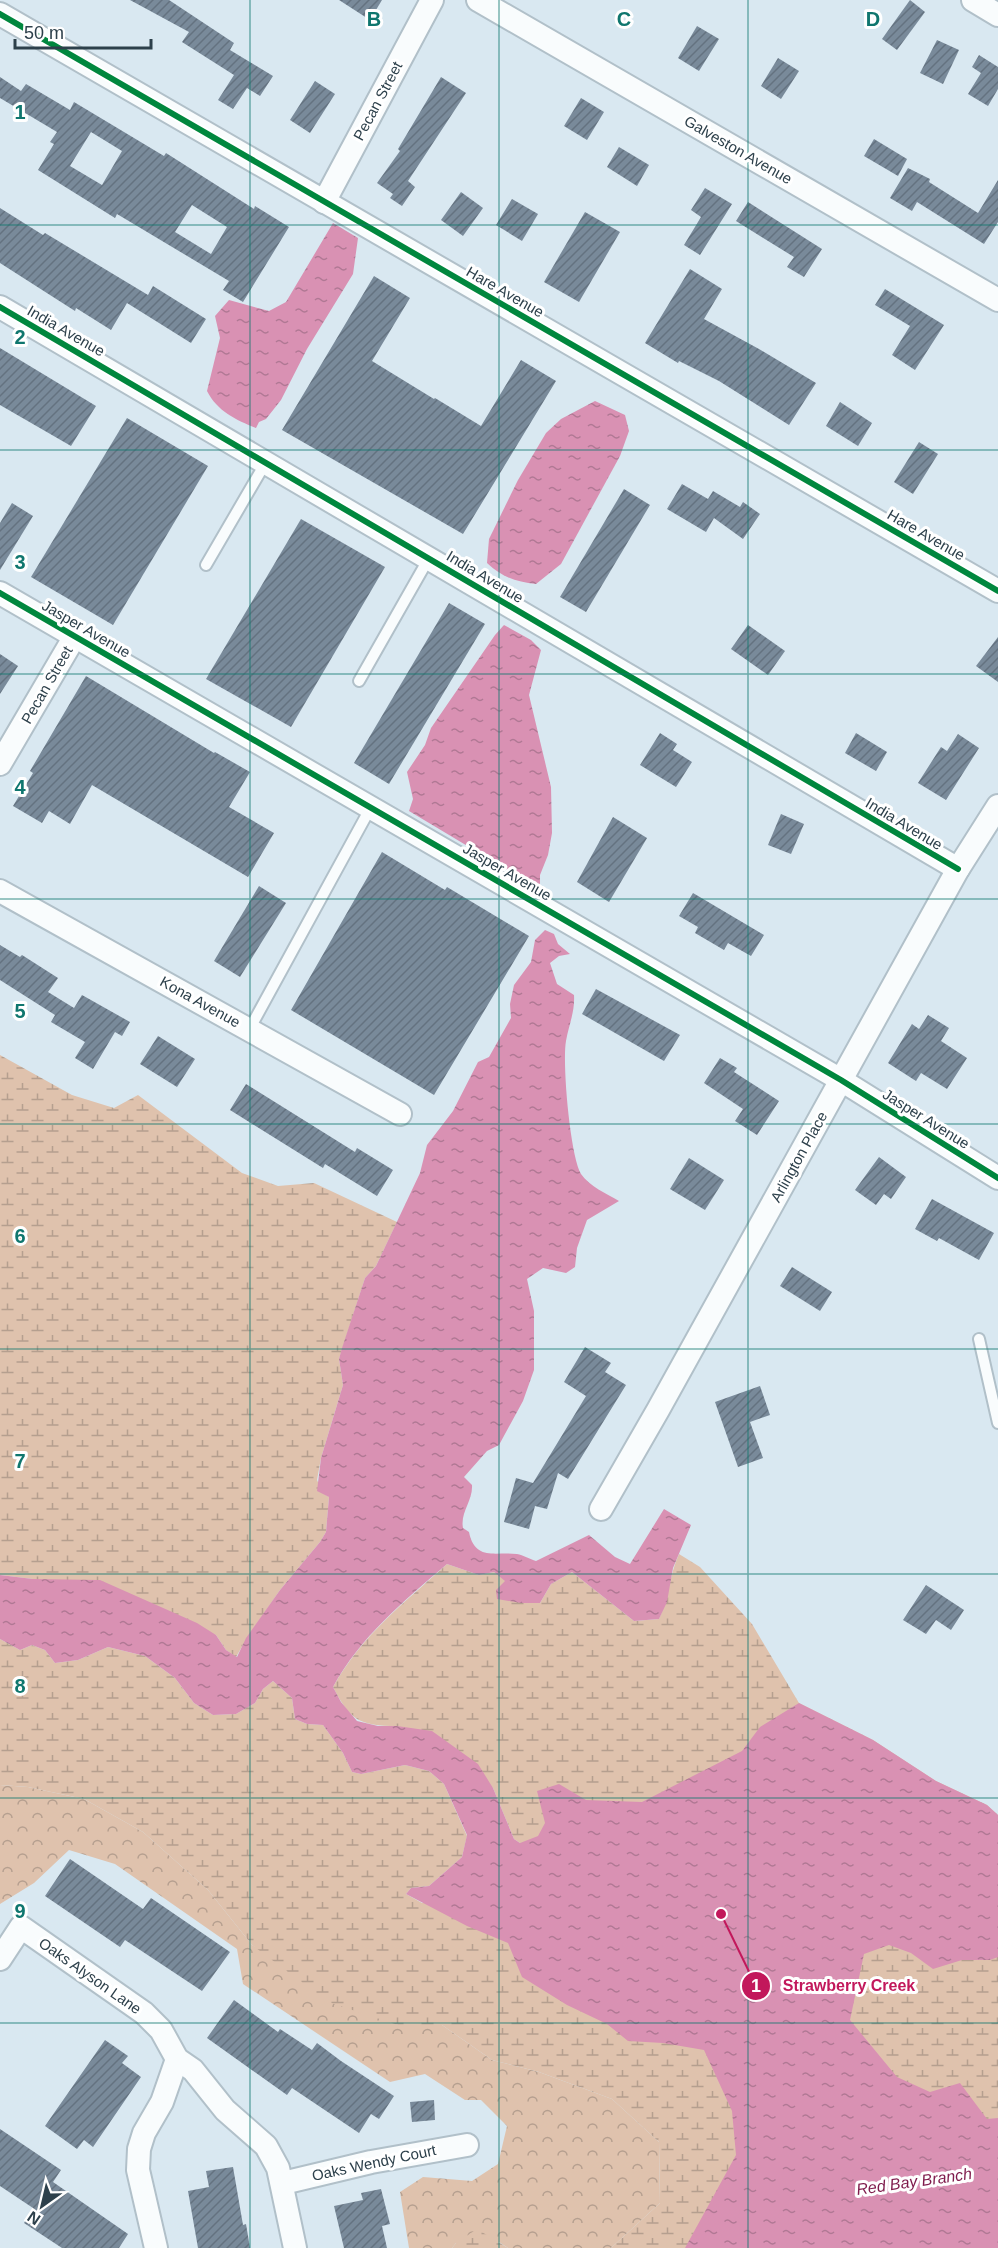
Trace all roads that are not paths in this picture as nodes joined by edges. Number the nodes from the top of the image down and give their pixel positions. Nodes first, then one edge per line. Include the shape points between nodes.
1 (432, 0) edge
2 (478, 0) edge
3 (973, 0) edge
4 (0, 14) edge
5 (998, 15) edge
6 (324, 202) junction
7 (998, 300) edge
8 (0, 307) edge
9 (267, 462) junction
10 (429, 558) junction
11 (206, 565) dead end
12 (998, 591) edge
13 (0, 593) edge
14 (75, 636) junction
15 (359, 681) dead end
16 (0, 764) edge
17 (998, 806) edge
18 (371, 807) junction
19 (958, 869) junction
20 (0, 891) edge
21 (249, 1030) junction
22 (841, 1080) junction
23 (400, 1114) dead end
24 (998, 1178) edge
25 (979, 1339) dead end
26 (998, 1423) edge
27 (601, 1509) dead end
28 (0, 1959) edge
29 (177, 2059) junction
30 (467, 2145) dead end
31 (283, 2183) junction
32 (156, 2248) edge
33 (295, 2248) edge

1 - 6 street, Pecan Street
2 - 7 street, Galveston Avenue
3 - 5 street
4 - 6 street, Hare Avenue
6 - 12 street, Hare Avenue
8 - 9 street, India Avenue
9 - 10 street, India Avenue
9 - 11 lane
10 - 15 lane
10 - 19 street, India Avenue
13 - 14 street, Jasper Avenue
14 - 16 street, Pecan Street
14 - 18 street, Jasper Avenue
17 - 19 street, Arlington Place
18 - 21 lane
18 - 22 street, Jasper Avenue
19 - 22 street, Arlington Place
20 - 21 street, Kona Avenue
21 - 23 street, Kona Avenue
22 - 24 street, Jasper Avenue
22 - 27 street, Arlington Place
25 - 26 lane
28 - 29 street, Oaks Alyson Lane via 21,1927 144,2013 161,2030
29 - 31 street via 193,2070 225,2110 266,2146
29 - 32 street via 139,2150 138,2170
30 - 31 street, Oaks Wendy Court
31 - 33 street

